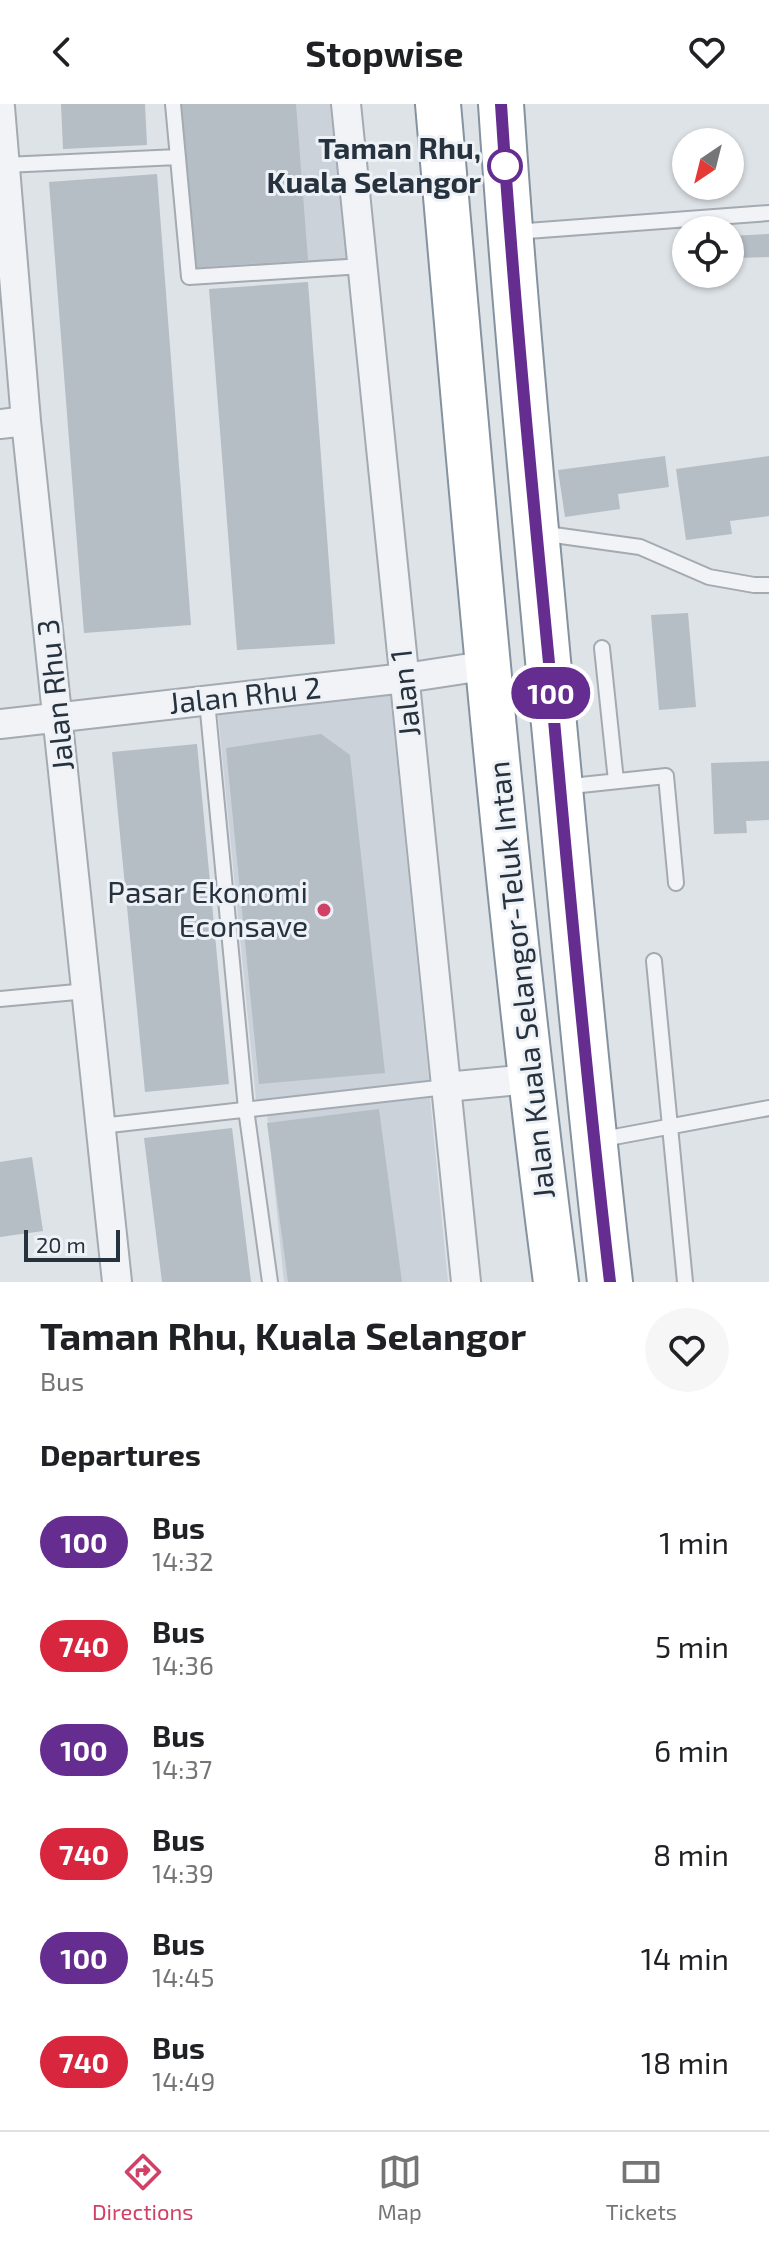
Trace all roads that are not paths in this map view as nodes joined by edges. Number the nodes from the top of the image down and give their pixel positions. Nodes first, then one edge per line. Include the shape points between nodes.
1 (173, 104) edge
2 (346, 104) edge
3 (438, 104) edge
4 (501, 104) edge
5 (0, 107) edge
6 (178, 157) junction
7 (5, 165) junction
8 (769, 213) edge
9 (509, 232) junction
10 (363, 266) junction
11 (13, 423) edge
12 (537, 537) junction
13 (769, 585) edge
14 (602, 648) dead end
15 (490, 665) junction
16 (405, 678) junction
17 (207, 701) junction
18 (59, 718) junction
19 (0, 724) edge
20 (616, 781) junction
21 (560, 787) junction
22 (676, 883) dead end
23 (654, 961) dead end
24 (87, 991) junction
25 (0, 999) edge
26 (530, 1079) junction
27 (446, 1087) junction
28 (769, 1108) edge
29 (246, 1109) junction
30 (101, 1126) junction
31 (668, 1127) junction
32 (594, 1141) junction
33 (114, 1281) edge
34 (270, 1282) edge
35 (466, 1282) edge
36 (556, 1282) edge
37 (610, 1282) edge
38 (685, 1282) edge

1 - 6 lane
2 - 10 street, Jalan 1
3 - 15 highway, Jalan Kuala Selangor-Teluk Intan
4 - 9 highway, Jalan Kuala Selangor-Teluk Intan
5 - 7 street, Jalan Rhu 3
6 - 7 lane
6 - 10 lane via 189,277
7 - 11 street, Jalan Rhu 3
8 - 9 lane
9 - 12 highway, Jalan Kuala Selangor-Teluk Intan
10 - 16 street, Jalan 1
11 - 18 street, Jalan Rhu 3
12 - 13 lane via 640,547 709,577
12 - 21 highway, Jalan Kuala Selangor-Teluk Intan
14 - 20 lane
15 - 16 street, Jalan Rhu 2
15 - 26 highway, Jalan Kuala Selangor-Teluk Intan
16 - 17 street, Jalan Rhu 2
16 - 27 street, Jalan 1
17 - 18 street, Jalan Rhu 2
17 - 29 lane
18 - 19 street, Jalan Rhu 2
18 - 24 street, Jalan Rhu 3
20 - 21 lane
20 - 22 lane via 666,776
21 - 32 highway, Jalan Kuala Selangor-Teluk Intan
23 - 31 lane
24 - 25 lane
24 - 30 street, Jalan Rhu 3
26 - 27 street
26 - 36 highway, Jalan Kuala Selangor-Teluk Intan
27 - 29 lane
27 - 35 street, Jalan 1
28 - 31 lane
29 - 30 lane
29 - 34 lane
30 - 33 street, Jalan Rhu 3
31 - 32 lane
31 - 38 lane
32 - 37 highway, Jalan Kuala Selangor-Teluk Intan

